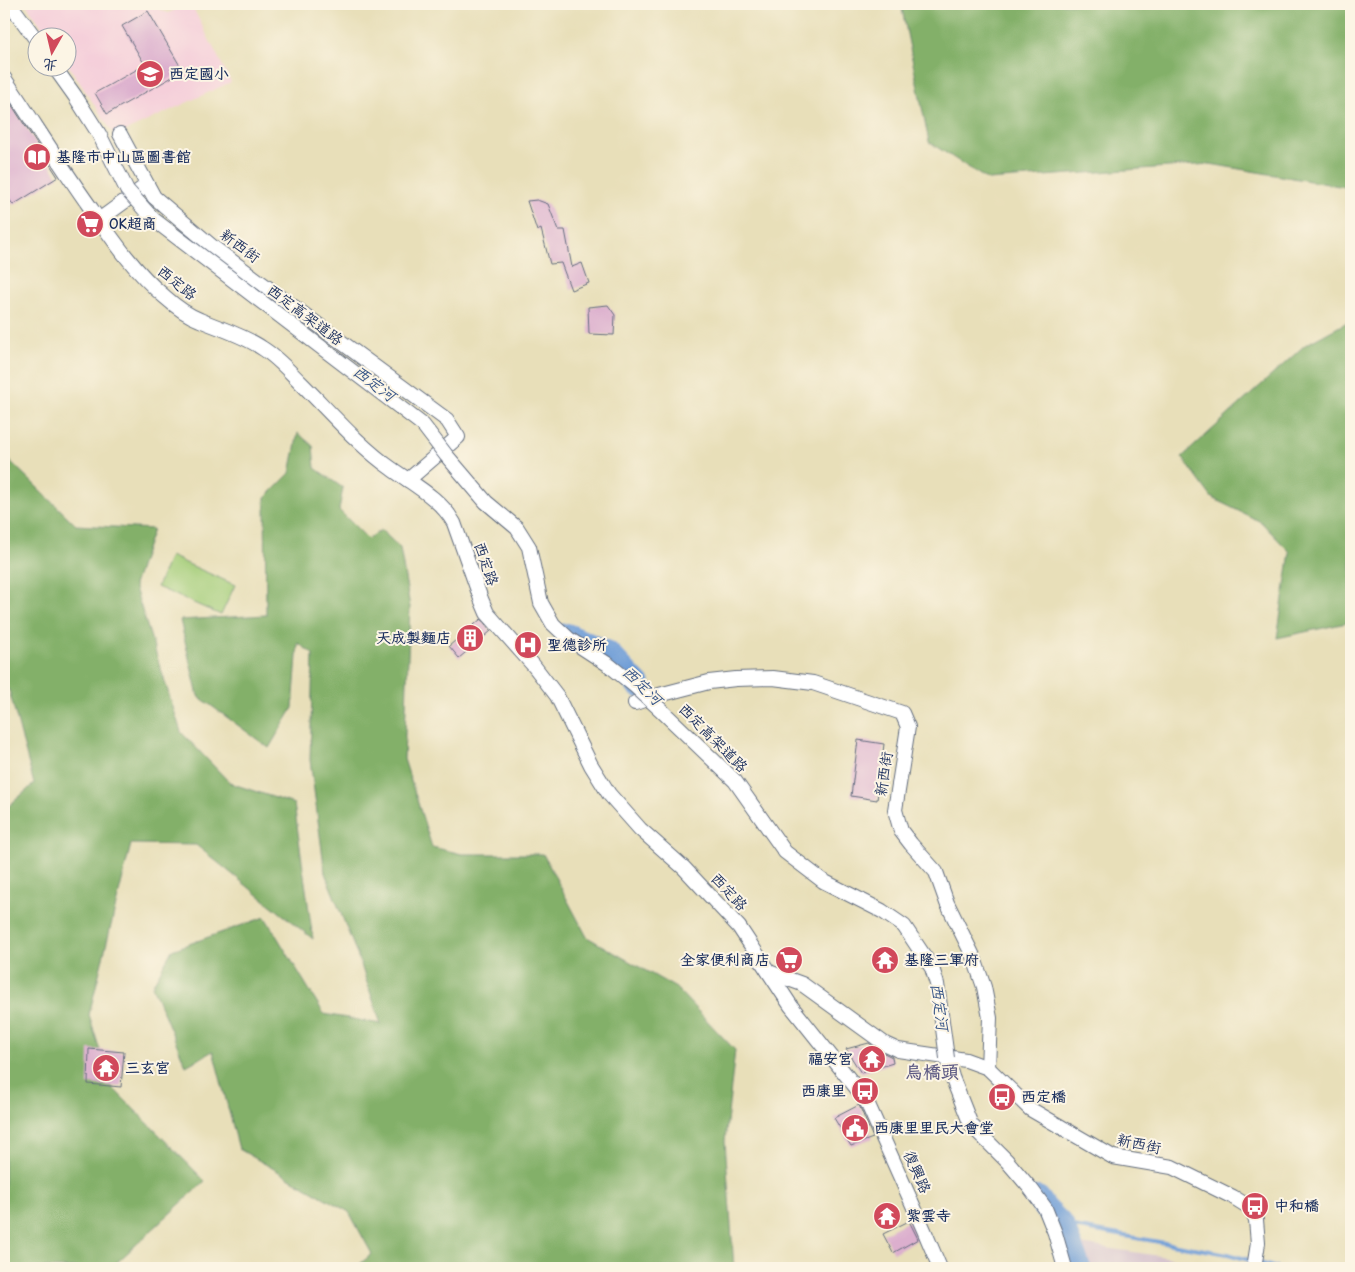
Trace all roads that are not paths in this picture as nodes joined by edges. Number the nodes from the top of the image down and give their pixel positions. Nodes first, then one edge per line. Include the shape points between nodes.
1 (10, 4) edge
2 (28, 28) edge
3 (4, 78) edge
4 (62, 78) edge
5 (120, 134) dead end
6 (147, 185) junction
7 (99, 220) junction
8 (408, 480) junction
9 (635, 704) dead end
10 (769, 972) junction
11 (953, 1058) junction
12 (988, 1068) junction
13 (1255, 1263) edge
14 (940, 1268) edge
15 (1065, 1268) edge

1 - 2 street
3 - 7 street, 西定路
4 - 11 street, 西定高架道路, bridge via 99,134 127,190 152,219 423,425 486,502 517,528 529,547 541,603 553,624 635,686 735,781 785,852 823,882 882,911 904,926 934,974
5 - 6 street, 新西街
6 - 7 street
6 - 8 street, 新西街 via 154,197 214,248 447,420 458,437
7 - 8 street, 西定路 via 128,260 165,297 198,320 248,340 273,356 358,440
8 - 10 street, 西定路 via 449,514 487,613 557,696 609,794 739,926
9 - 12 street, 新西街 via 709,682 773,678 813,683 902,713 908,727 895,810 901,831 936,872 974,958 990,1018
10 - 11 street via 802,984 885,1044 898,1050
10 - 14 street, 復興路 via 791,1006 866,1100
11 - 12 street, 新西街
11 - 15 street, 西定高架道路 via 952,1077 971,1124 1032,1189 1045,1208
12 - 13 street, 新西街 via 1030,1109 1113,1157 1172,1167 1249,1207 1255,1216 1259,1237

